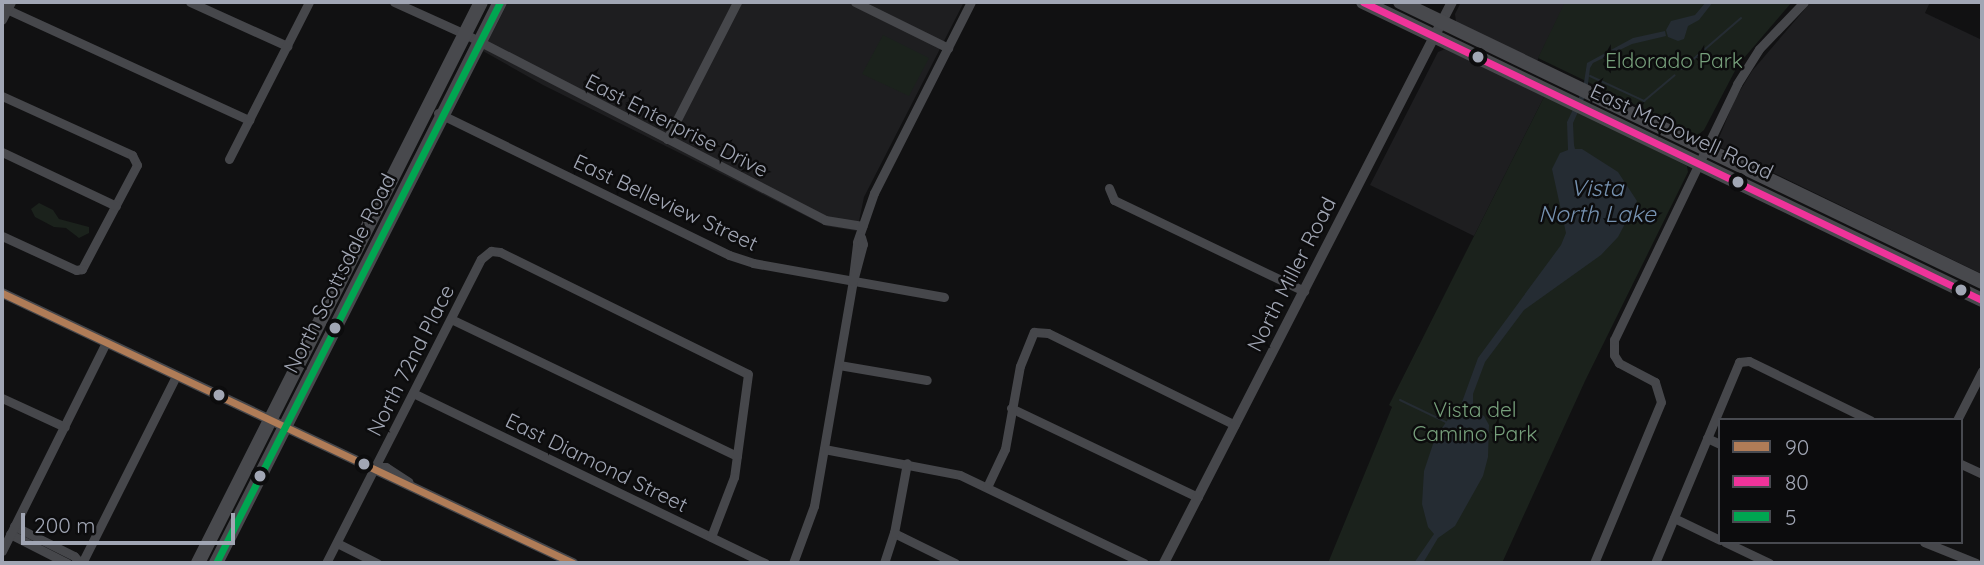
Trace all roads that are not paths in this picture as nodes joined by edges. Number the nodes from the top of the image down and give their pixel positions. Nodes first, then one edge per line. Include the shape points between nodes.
1 (190, 2) edge
2 (309, 2) edge
3 (394, 2) edge
4 (481, 2) edge
5 (500, 2) edge
6 (737, 2) edge
7 (855, 2) edge
8 (971, 2) edge
9 (1363, 2) edge
10 (1400, 2) edge
11 (1452, 2) edge
12 (1804, 2) edge
13 (5, 10) edge
14 (1442, 22) junction
15 (465, 34) junction
16 (1435, 36) junction
17 (480, 42) junction
18 (287, 46) junction
19 (948, 48) junction
20 (2, 96) edge
21 (427, 108) junction
22 (442, 115) junction
23 (249, 120) junction
24 (667, 139) junction
25 (2, 152) edge
26 (1702, 156) junction
27 (229, 159) dead end
28 (1109, 188) dead end
29 (116, 206) junction
30 (863, 226) junction
31 (2, 236) edge
32 (853, 281) junction
33 (1982, 282) edge
34 (1304, 291) junction
35 (2, 293) edge
36 (944, 297) dead end
37 (1982, 300) edge
38 (451, 319) junction
39 (106, 342) junction
40 (839, 365) junction
41 (1982, 371) edge
42 (176, 376) junction
43 (927, 380) dead end
44 (413, 393) junction
45 (2, 398) edge
46 (1011, 408) junction
47 (1866, 418) edge
48 (1958, 418) edge
49 (271, 419) junction
50 (1235, 425) junction
51 (286, 426) junction
52 (65, 427) junction
53 (1707, 438) junction
54 (1718, 443) edge
55 (824, 449) junction
56 (737, 456) junction
57 (907, 463) junction
58 (1963, 465) edge
59 (374, 468) junction
60 (1982, 474) edge
61 (987, 487) junction
62 (1198, 497) junction
63 (1674, 518) junction
64 (12, 530) junction
65 (894, 533) junction
66 (711, 537) junction
67 (1718, 539) edge
68 (337, 543) junction
69 (1729, 544) edge
70 (1929, 544) edge
71 (2, 551) edge
72 (67, 563) edge
73 (81, 563) edge
74 (198, 563) edge
75 (216, 563) edge
76 (326, 563) edge
77 (377, 563) edge
78 (573, 563) edge
79 (765, 563) edge
80 (793, 563) edge
81 (884, 563) edge
82 (956, 563) edge
83 (1144, 563) edge
84 (1164, 563) edge
85 (1594, 563) edge
86 (1655, 563) edge
87 (1769, 563) edge
88 (1976, 563) edge

1 - 18 street
2 - 18 street
3 - 15 street
4 - 15 main road, North Scottsdale Road
5 - 17 main road, North Scottsdale Road
6 - 24 street
7 - 19 street
8 - 19 street
9 - 16 main road, East McDowell Road
10 - 14 main road, East McDowell Road
11 - 14 street, North Miller Road
12 - 26 street via 1759,49
13 - 23 street
14 - 16 street, North Miller Road
14 - 26 main road, East McDowell Road via 1641,118
15 - 17 street
15 - 21 main road, North Scottsdale Road
16 - 26 main road, East McDowell Road via 1634,132
16 - 34 street, North Miller Road
17 - 22 main road, North Scottsdale Road
17 - 24 street, East Enterprise Drive
18 - 23 street
19 - 30 street via 874,193
20 - 29 street via 137,159
21 - 22 street, East Belleview Street
21 - 49 main road, North Scottsdale Road
22 - 32 street, East Belleview Street via 729,255
22 - 51 main road, North Scottsdale Road
23 - 27 street
24 - 30 street, East Enterprise Drive via 825,220
25 - 29 street
26 - 33 main road, East McDowell Road
26 - 37 main road, East McDowell Road
26 - 85 street via 1614,340 1619,363 1655,382 1661,402
28 - 34 street via 1114,200
29 - 31 street via 82,269
30 - 32 street
32 - 36 street, East Belleview Street
32 - 40 street
34 - 50 street, North Miller Road
35 - 39 street
38 - 44 street, North 72nd Place
38 - 56 street
38 - 56 street, North 72nd Place via 481,259 491,251 500,252 748,374
39 - 42 street
39 - 52 street
40 - 43 street
40 - 55 street
41 - 48 street
42 - 49 street
42 - 73 street
44 - 59 street, North 72nd Place
44 - 66 street, East Diamond Street
45 - 52 street
46 - 50 street via 1020,366 1034,332 1048,333
46 - 61 street via 1005,449
46 - 62 street
47 - 53 street via 1742,360
49 - 51 street
49 - 74 main road, North Scottsdale Road
50 - 62 street, North Miller Road
51 - 59 street
51 - 75 main road, North Scottsdale Road
52 - 64 street
53 - 54 street
53 - 63 street
55 - 57 street
55 - 80 street via 814,506
56 - 66 street via 728,499
57 - 61 street via 960,475
57 - 65 street
58 - 60 street
59 - 68 street, North 72nd Place
59 - 78 street via 386,468
61 - 83 street
62 - 84 street, North Miller Road
63 - 67 street
63 - 86 street
64 - 71 street
64 - 72 street
64 - 73 street
65 - 81 street
65 - 82 street
66 - 79 street, East Diamond Street
68 - 76 street, North 72nd Place
68 - 77 street
69 - 87 street
70 - 88 street

